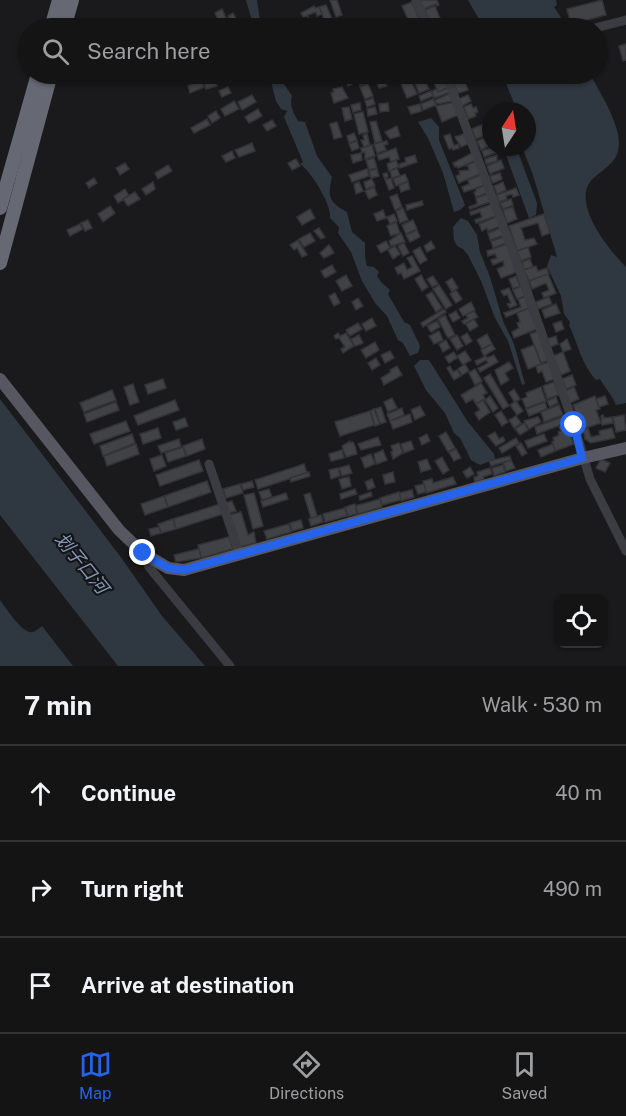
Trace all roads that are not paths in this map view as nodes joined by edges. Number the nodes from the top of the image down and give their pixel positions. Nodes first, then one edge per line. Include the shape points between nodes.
1 (59, 0) edge
2 (72, 0) edge
3 (416, 0) edge
4 (54, 18) edge
5 (67, 18) edge
6 (424, 18) edge
7 (626, 20) edge
8 (608, 25) edge
9 (35, 84) edge
10 (48, 84) edge
11 (450, 84) edge
12 (0, 208) edge
13 (0, 263) edge
14 (0, 379) edge
15 (626, 448) edge
16 (582, 458) junction
17 (209, 464) dead end
18 (626, 551) edge
19 (143, 553) junction
20 (240, 555) junction
21 (230, 666) edge

1 - 4 highway
2 - 5 highway
3 - 6 street
7 - 8 street
9 - 12 highway
10 - 13 highway
11 - 16 street via 521,273
14 - 19 main road via 119,530
15 - 16 main road
16 - 18 street
16 - 20 main road
17 - 20 street
19 - 20 main road via 168,568 184,570
19 - 21 street via 148,567

